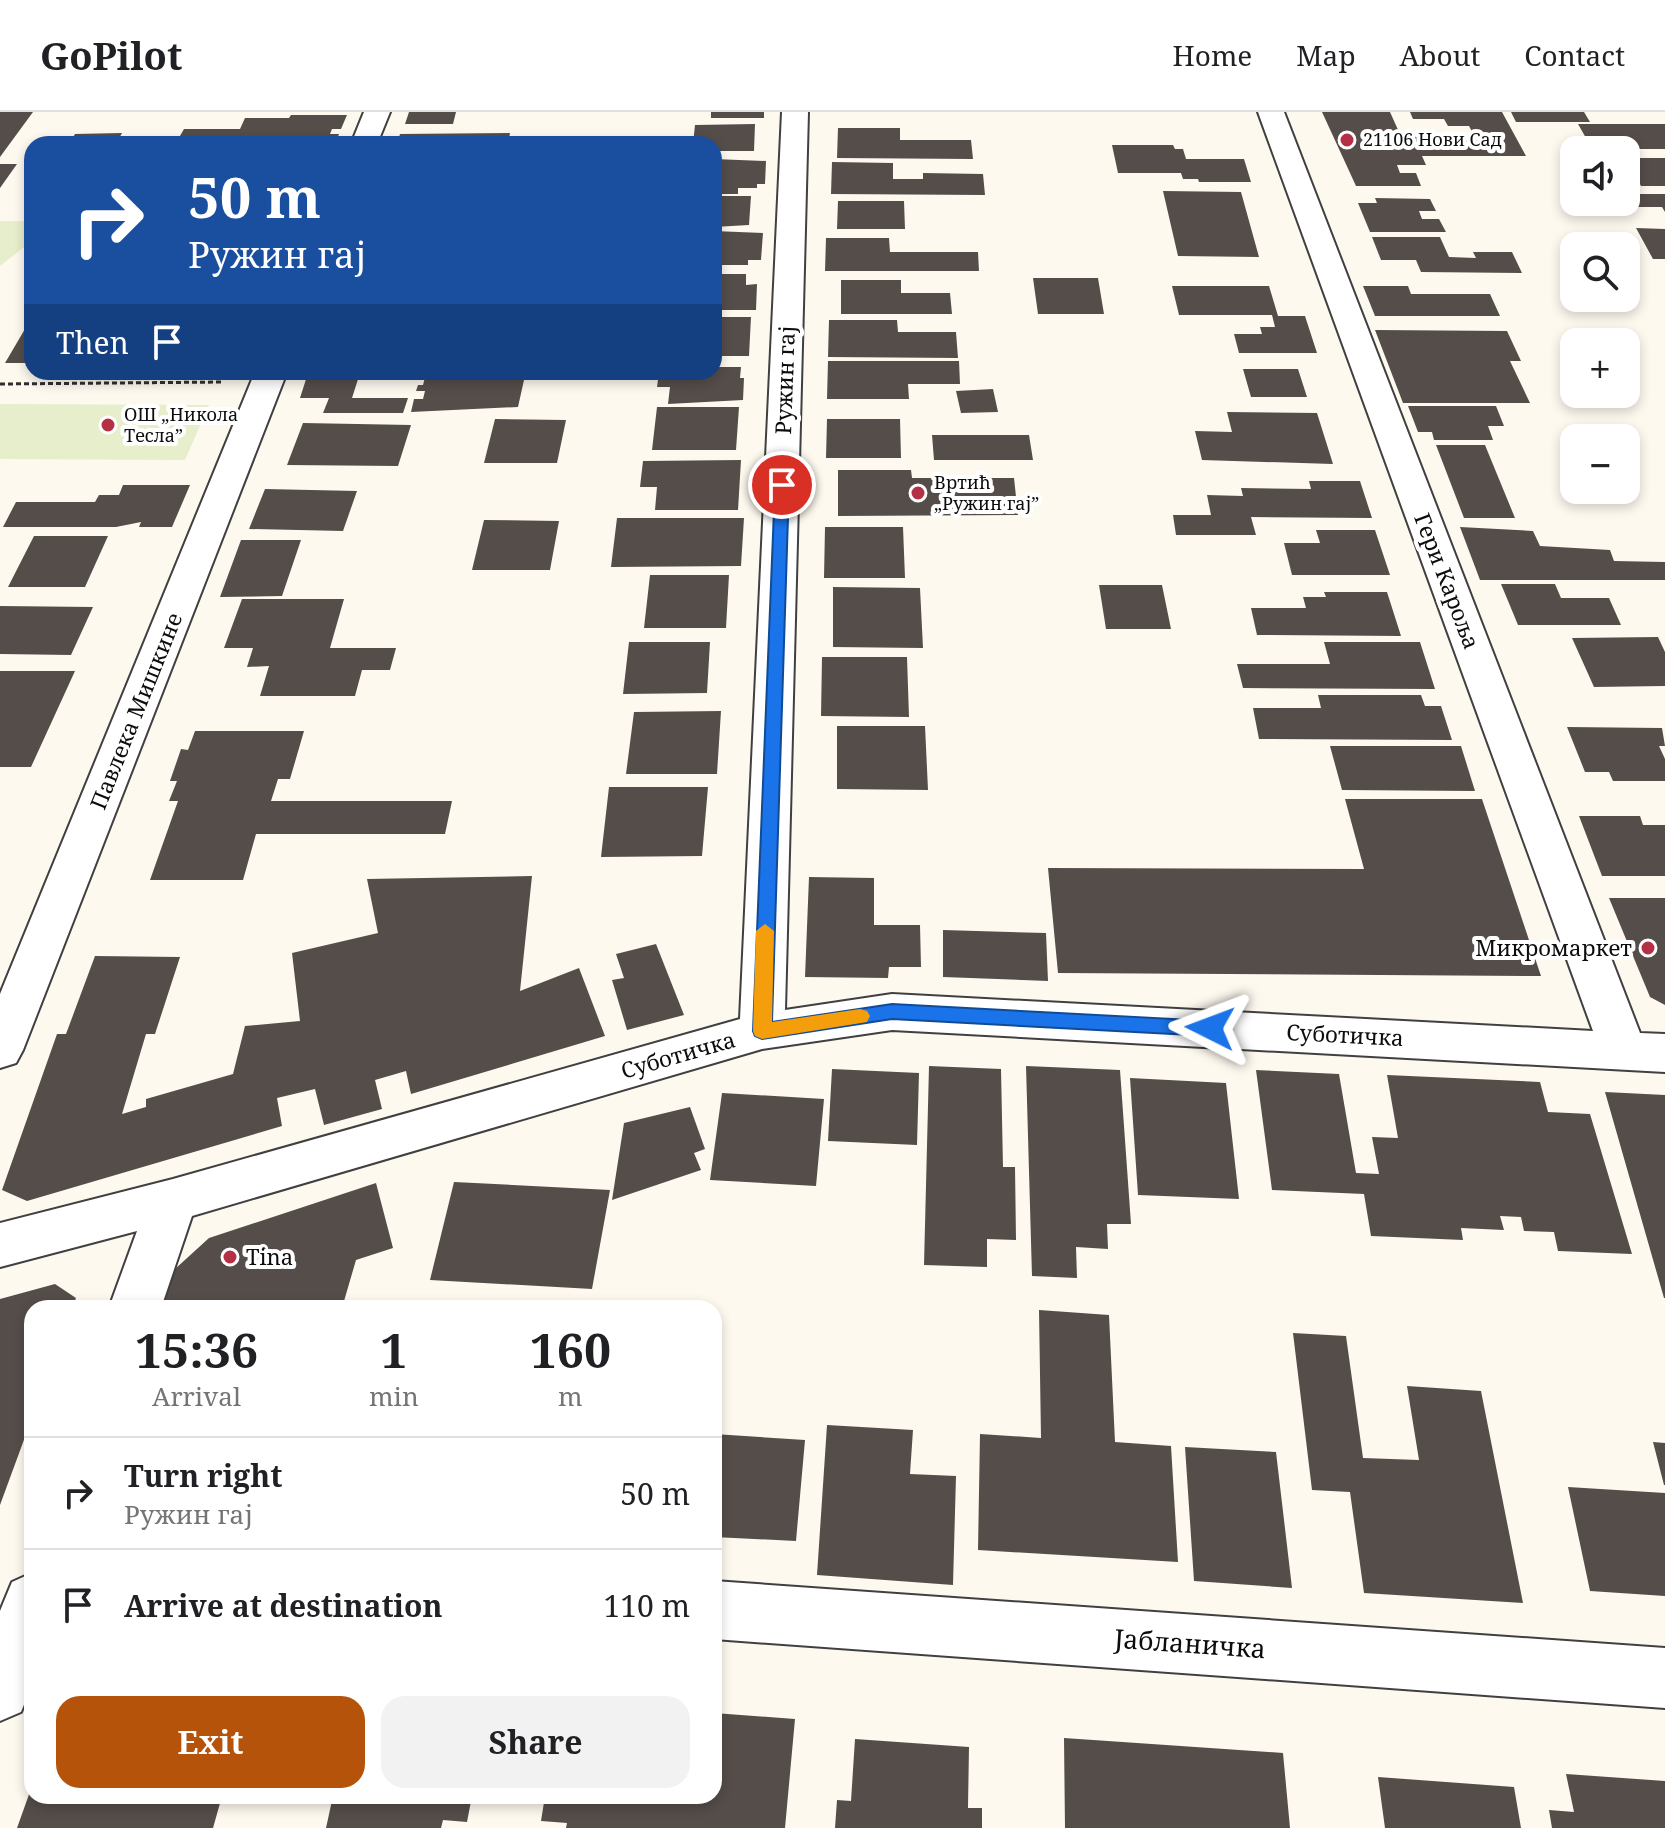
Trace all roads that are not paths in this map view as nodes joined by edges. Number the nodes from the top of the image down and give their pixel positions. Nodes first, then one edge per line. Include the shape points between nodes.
1 (377, 112) edge
2 (795, 112) edge
3 (1271, 112) edge
4 (367, 136) edge
5 (268, 380) edge
6 (762, 1031) junction
7 (0, 1050) edge
8 (1644, 1051) edge
9 (173, 1200) junction
10 (0, 1245) edge
11 (138, 1300) edge
12 (722, 1611) edge
13 (24, 1624) edge
14 (1665, 1678) edge
15 (0, 1691) edge

1 - 4 street
2 - 6 street, Ружин гај
3 - 8 street, Гери Кароља
5 - 7 street, Павлека Мишкине
6 - 8 street, Суботичка via 892,1012
6 - 9 street, Суботичка
9 - 10 street, Суботичка
9 - 11 street
12 - 14 street, Јабланичка
13 - 15 street

